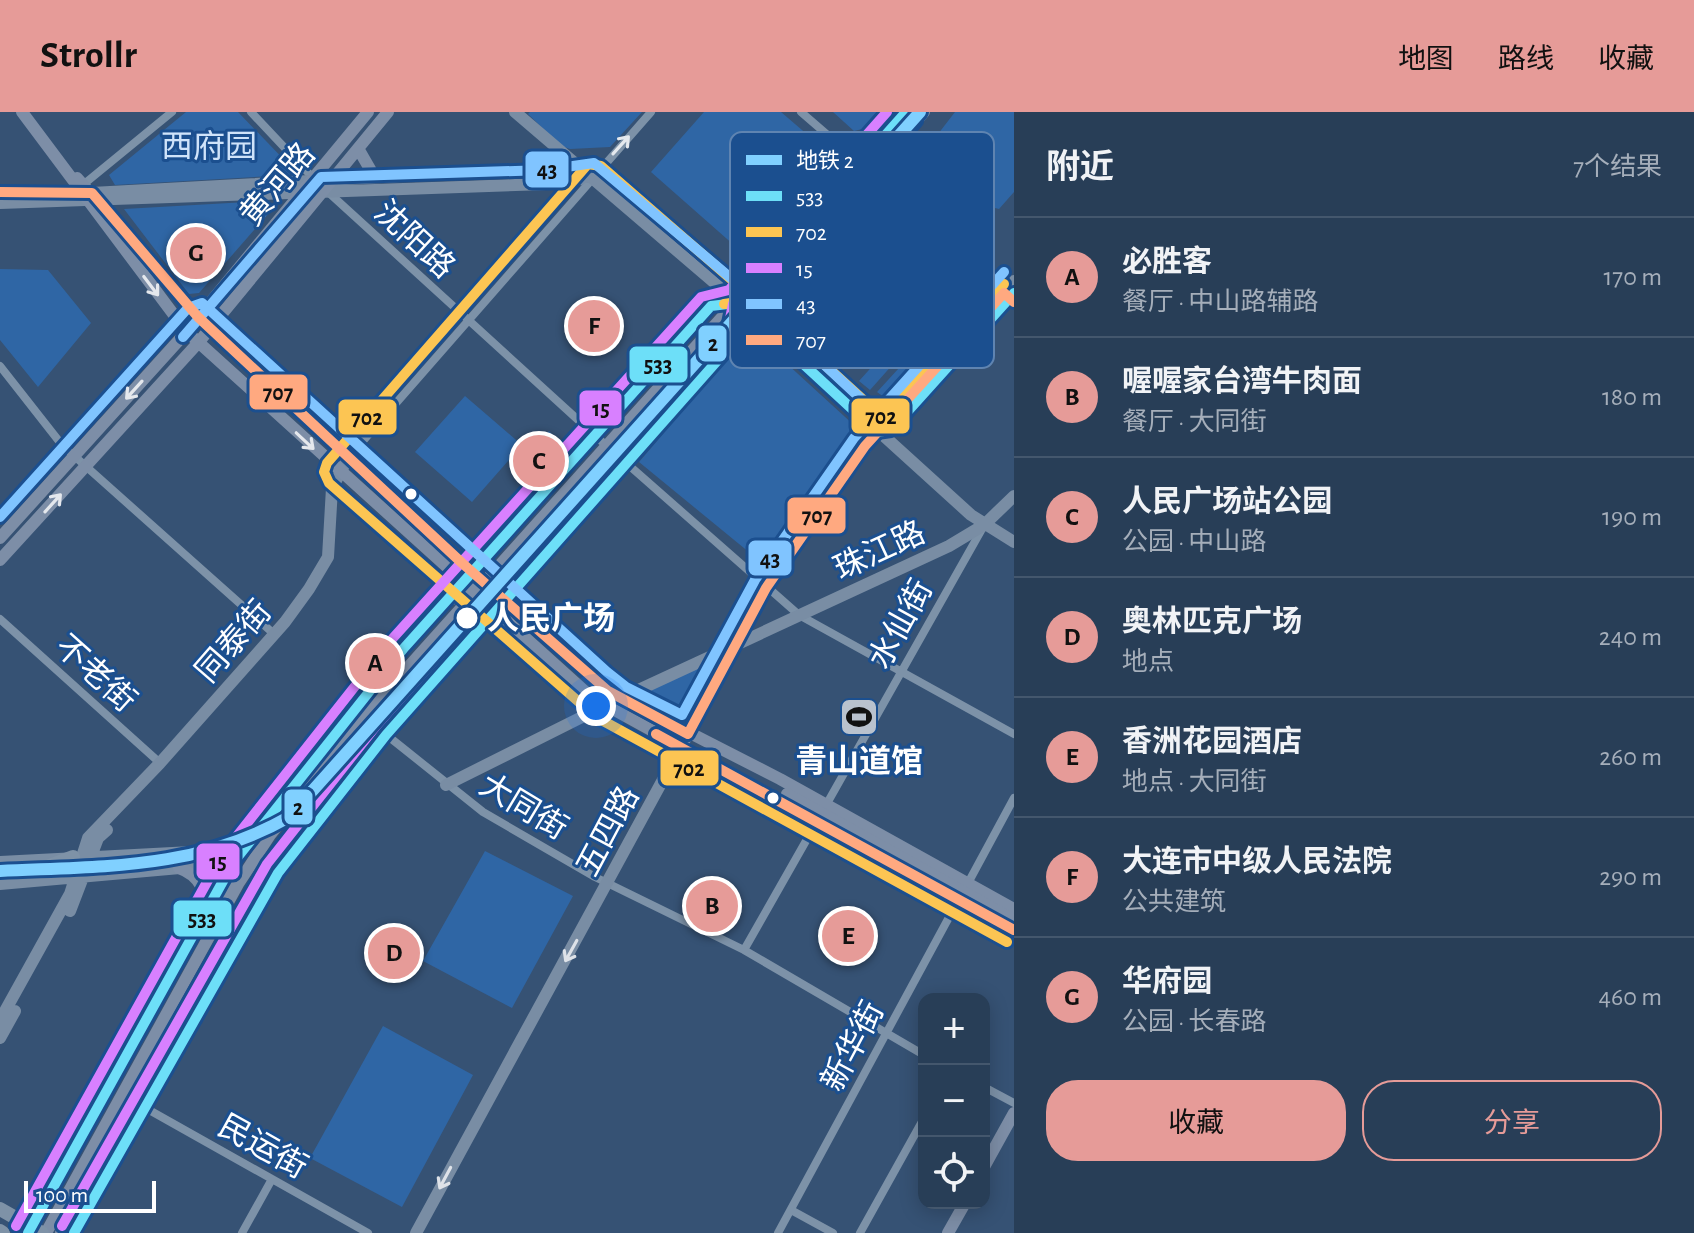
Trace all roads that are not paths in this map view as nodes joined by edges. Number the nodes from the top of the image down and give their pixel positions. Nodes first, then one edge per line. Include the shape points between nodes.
1 (22, 112) edge
2 (172, 112) edge
3 (251, 112) edge
4 (368, 112) edge
5 (388, 112) edge
6 (515, 112) edge
7 (651, 112) edge
8 (801, 112) edge
9 (906, 112) edge
10 (924, 112) edge
11 (824, 132) edge
12 (888, 132) edge
13 (905, 132) edge
14 (359, 150) junction
15 (374, 176) junction
16 (592, 177) junction
17 (336, 179) junction
18 (314, 180) junction
19 (326, 190) junction
20 (0, 192) edge
21 (305, 192) junction
22 (88, 194) junction
23 (0, 203) edge
24 (1014, 281) edge
25 (723, 290) junction
26 (730, 290) edge
27 (730, 297) edge
28 (1009, 297) edge
29 (730, 307) edge
30 (994, 312) edge
31 (198, 317) junction
32 (730, 320) edge
33 (467, 321) junction
34 (210, 329) junction
35 (186, 331) junction
36 (198, 343) junction
37 (730, 345) edge
38 (0, 366) edge
39 (808, 368) edge
40 (940, 368) edge
41 (877, 432) junction
42 (595, 435) junction
43 (76, 454) junction
44 (617, 455) junction
45 (348, 458) junction
46 (87, 465) junction
47 (338, 472) junction
48 (1014, 496) edge
49 (984, 525) junction
50 (0, 538) edge
51 (1014, 542) edge
52 (0, 560) edge
53 (473, 573) junction
54 (484, 582) junction
55 (462, 584) junction
56 (766, 588) junction
57 (474, 595) junction
58 (500, 596) junction
59 (449, 599) junction
60 (490, 608) junction
61 (799, 615) junction
62 (0, 619) edge
63 (274, 634) junction
64 (739, 640) junction
65 (904, 672) junction
66 (619, 699) junction
67 (604, 706) junction
68 (364, 717) junction
69 (381, 731) junction
70 (688, 734) junction
71 (1014, 734) edge
72 (681, 747) junction
73 (160, 763) junction
74 (750, 765) junction
75 (741, 780) junction
76 (446, 785) junction
77 (787, 794) junction
78 (1014, 798) edge
79 (826, 805) junction
80 (262, 822) junction
81 (817, 822) junction
82 (300, 845) junction
83 (82, 857) junction
84 (269, 860) junction
85 (252, 861) junction
86 (0, 862) edge
87 (233, 863) junction
88 (179, 868) junction
89 (0, 872) edge
90 (80, 876) junction
91 (609, 883) junction
92 (968, 883) junction
93 (0, 884) edge
94 (959, 900) junction
95 (1014, 909) edge
96 (205, 913) junction
97 (221, 915) junction
98 (1014, 920) edge
99 (1014, 930) edge
100 (744, 950) junction
101 (0, 1020) edge
102 (886, 1033) junction
103 (0, 1038) edge
104 (918, 1052) edge
105 (990, 1090) edge
106 (133, 1101) junction
107 (1014, 1103) edge
108 (146, 1108) junction
109 (1014, 1113) edge
110 (918, 1129) edge
111 (990, 1156) edge
112 (272, 1179) junction
113 (0, 1209) edge
114 (962, 1209) edge
115 (791, 1210) junction
116 (0, 1220) edge
117 (34, 1232) edge
118 (61, 1233) edge
119 (74, 1233) edge
120 (242, 1233) edge
121 (368, 1233) edge
122 (416, 1233) edge
123 (778, 1233) edge
124 (833, 1233) edge
125 (860, 1233) edge
126 (948, 1233) edge

1 - 22 main road
2 - 22 street
3 - 18 street, 沈阳路
4 - 18 main road, 黄河路
5 - 14 main road, 黄河路
6 - 16 main road
16 -> 7 street
8 - 11 street
9 - 12 main road
10 - 13 main road
14 - 15 main road
14 - 17 main road, 黄河路
15 - 16 main road via 545,168
15 - 17 main road
16 - 19 main road via 546,184
16 - 25 main road
16 - 33 street
17 - 18 main road
17 - 19 main road, 黄河路
18 - 19 street, 沈阳路
18 - 21 main road, 黄河路
18 - 22 main road
19 - 21 main road
19 - 33 street, 沈阳路
19 - 34 main road, 黄河路
20 - 22 main road
21 - 22 main road
21 - 31 main road, 黄河路
22 - 23 main road
22 - 31 main road
22 -> 35 main road
24 - 28 main road, 五四路
25 - 26 main road
25 - 27 main road
28 - 30 main road, 五四路
29 - 42 main road via 711,306
31 - 34 main road
31 - 35 main road, 黄河路
32 - 44 main road
33 - 42 street, 沈阳路
33 - 45 street
34 - 36 main road, 黄河路
34 - 45 main road
35 - 36 main road
35 -> 43 main road, 黄河路
36 - 46 main road, 黄河路
36 -> 47 main road
37 - 44 main road
38 - 43 street via 62,445
39 - 41 main road
40 - 41 main road, 五四路
41 - 49 main road
41 - 56 main road, 五四路
42 - 44 street, 沈阳路
42 - 53 main road
43 - 46 street
43 - 50 main road, 黄河路
44 - 54 main road
44 - 56 street, 沈阳路
44 - 58 main road
45 - 47 main road
45 - 53 main road
52 -> 46 main road, 黄河路
46 - 63 street
47 - 55 main road
47 - 63 main road, 同泰街 via 332,488 328,557
48 - 49 main road, 水仙街
49 - 51 main road
49 - 61 main road, 珠江路
49 - 65 street, 水仙街
53 - 54 main road
53 - 55 main road
54 - 57 main road
54 - 58 main road
55 - 57 main road
55 - 59 main road
56 - 61 street, 沈阳路
56 - 64 main road, 五四路
57 - 59 main road
57 - 60 main road
57 - 68 main road
58 - 60 main road
58 - 66 main road
59 - 80 main road
60 - 67 main road
60 - 69 main road
60 - 69 main road via 482,627
61 - 64 main road, 珠江路
61 - 65 street, 沈阳路
62 - 73 street, 不老街
63 - 73 main road, 同泰街
64 - 66 main road, 珠江路
64 - 70 main road, 五四路
65 - 71 street, 沈阳路
65 - 79 street, 水仙街
66 - 70 main road
67 - 72 main road
67 - 76 main road
68 - 69 street, 大同街
68 - 85 main road
69 - 76 street, 大同街
69 - 82 main road
69 - 84 main road
70 - 72 main road, 五四路
70 - 74 main road
72 - 75 main road
72 - 91 main road, 五四路
73 - 83 main road, 同泰街
74 - 77 main road
74 - 79 main road
75 - 77 main road
75 - 81 main road
76 - 91 street, 大同街 via 483,812
77 - 98 main road, bridge
78 - 92 street, 新华街
79 - 81 street, 水仙街
79 - 92 main road
80 - 83 main road via 211,851
80 - 87 main road
81 - 94 main road
81 - 100 street, 水仙街
82 - 84 main road
82 - 108 main road via 267,888
83 - 86 main road
83 - 89 highway
83 - 90 main road, 同泰街
84 - 85 main road
84 - 106 main road
85 - 87 main road
85 - 97 main road
87 - 88 main road
87 - 96 main road
87 - 97 main road
88 - 90 main road
88 - 96 main road via 201,885
90 - 93 main road
90 - 101 main road, 同泰街
90 - 103 main road, 同泰街 via 78,896
91 - 100 street, 大同街
91 -> 122 main road, 五四路
92 - 94 street, 新华街
92 - 95 main road
94 - 99 main road
94 - 102 street, 新华街
96 - 117 main road
97 - 117 main road
100 - 102 street, 大同街
102 - 104 street, 大同街
102 - 115 street, 新华街
105 - 107 street
106 - 108 street, 民运街
106 - 118 main road
108 - 112 street, 民运街
108 - 119 main road
109 - 111 main road
110 - 125 street
112 - 120 street
112 - 121 street, 民运街
113 - 117 highway
114 - 126 main road
115 - 123 street, 新华街
115 - 124 street
116 - 117 highway

